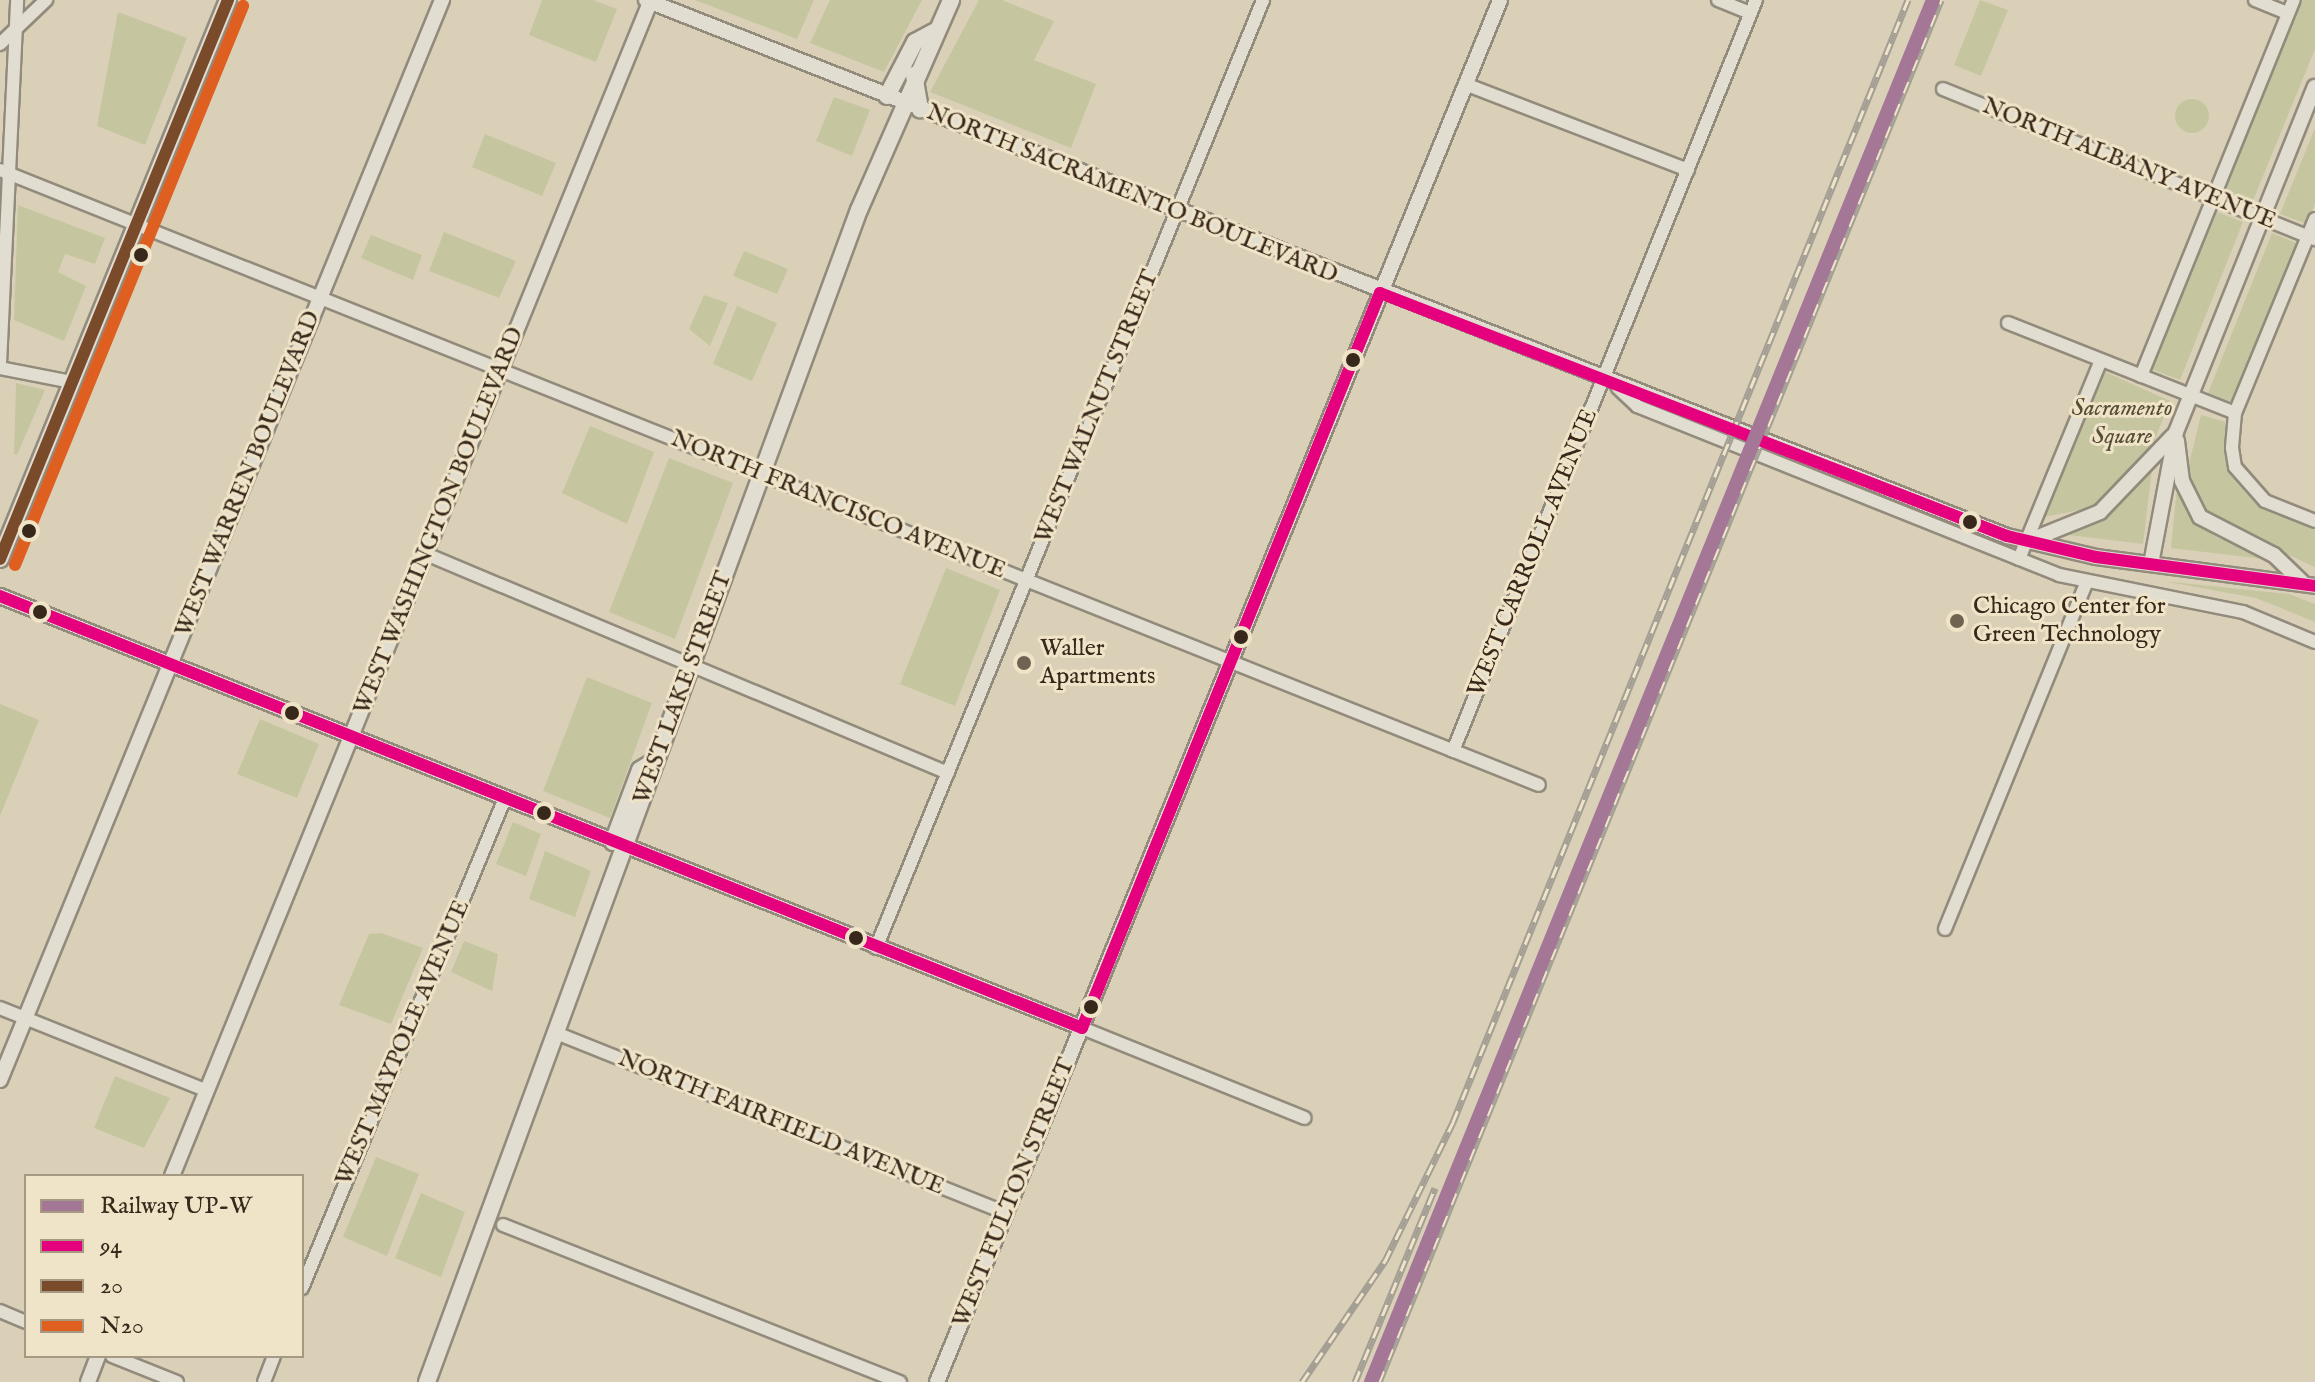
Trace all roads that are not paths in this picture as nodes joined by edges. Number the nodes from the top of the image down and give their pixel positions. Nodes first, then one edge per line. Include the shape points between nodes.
1 (17, 0) edge
2 (46, 0) edge
3 (228, 0) edge
4 (442, 0) edge
5 (951, 0) edge
6 (1263, 0) edge
7 (1500, 0) edge
8 (1718, 0) edge
9 (1756, 0) edge
10 (2255, 0) edge
11 (2294, 0) edge
12 (649, 1) edge
13 (1751, 13) junction
14 (2288, 13) junction
15 (15, 28) junction
16 (934, 32) junction
17 (0, 44) edge
18 (1465, 84) junction
19 (2315, 87) edge
20 (1943, 89) dead end
21 (900, 101) junction
22 (888, 133) junction
23 (1688, 170) junction
24 (4, 172) edge
25 (2213, 198) junction
26 (1177, 212) junction
27 (2262, 217) junction
28 (2315, 219) edge
29 (136, 226) junction
30 (2311, 238) edge
31 (1380, 293) junction
32 (320, 298) junction
33 (2008, 323) dead end
34 (2101, 360) junction
35 (0, 366) edge
36 (500, 370) junction
37 (2141, 376) junction
38 (72, 382) junction
39 (1602, 382) junction
40 (1618, 388) junction
41 (2189, 395) junction
42 (2235, 413) junction
43 (2176, 432) junction
44 (761, 474) junction
45 (2315, 521) edge
46 (2026, 542) junction
47 (426, 554) junction
48 (0, 559) edge
49 (2019, 559) junction
50 (2151, 564) junction
51 (1026, 580) junction
52 (2086, 583) junction
53 (2309, 584) edge
54 (0, 596) edge
55 (2315, 642) edge
56 (697, 650) junction
57 (677, 654) junction
58 (1231, 662) junction
59 (170, 664) junction
60 (689, 671) junction
61 (351, 736) junction
62 (1453, 751) junction
63 (948, 773) junction
64 (1539, 785) dead end
65 (505, 798) junction
66 (619, 848) junction
67 (1945, 929) dead end
68 (876, 948) junction
69 (0, 1008) edge
70 (25, 1018) junction
71 (1082, 1028) junction
72 (556, 1033) junction
73 (0, 1080) edge
74 (207, 1091) junction
75 (1305, 1118) dead end
76 (173, 1174) edge
77 (1006, 1213) junction
78 (488, 1220) junction
79 (304, 1283) edge
80 (0, 1311) edge
81 (24, 1321) edge
82 (97, 1358) edge
83 (117, 1358) edge
84 (273, 1358) edge
85 (88, 1382) edge
86 (177, 1382) edge
87 (264, 1382) edge
88 (427, 1382) edge
89 (900, 1382) edge
90 (937, 1382) edge

1 - 15 street
2 - 15 street
3 - 29 main road
4 - 32 street, WEST WARREN BOULEVARD
5 - 16 main road, WEST LAKE STREET
6 - 26 street, WEST WALNUT STREET
7 - 18 street, WEST FULTON STREET
8 - 13 street
9 - 13 street, WEST CARROLL AVENUE
10 - 14 street
11 - 14 street
12 - 21 street, NORTH SACRAMENTO BOULEVARD
12 - 36 street, WEST WASHINGTON BOULEVARD
13 - 23 street, WEST CARROLL AVENUE
14 - 25 street
15 - 17 street
15 - 24 street
16 - 21 main road, WEST LAKE STREET
16 - 21 main road via 915,42
18 - 23 street
18 - 31 street, WEST FULTON STREET
19 - 27 street
20 - 25 street, NORTH ALBANY AVENUE
21 - 22 main road, WEST LAKE STREET
21 - 22 main road
21 - 26 street, NORTH SACRAMENTO BOULEVARD
22 - 44 main road, WEST LAKE STREET
23 - 39 street, WEST CARROLL AVENUE
24 - 29 street, NORTH FRANCISCO AVENUE
24 - 35 street
25 - 27 street, NORTH ALBANY AVENUE
25 - 37 street
26 - 31 street, NORTH SACRAMENTO BOULEVARD
26 - 51 street, WEST WALNUT STREET
27 - 30 street, NORTH ALBANY AVENUE
27 - 41 street
28 - 30 street
29 - 32 street, NORTH FRANCISCO AVENUE
29 - 38 main road
30 - 42 street
31 - 39 street, NORTH SACRAMENTO BOULEVARD
31 - 58 street, WEST FULTON STREET
32 - 36 street, NORTH FRANCISCO AVENUE
32 - 59 street, WEST WARREN BOULEVARD
33 - 34 street
34 - 37 street
34 - 46 street
35 - 38 street
36 - 44 street, NORTH FRANCISCO AVENUE
36 - 47 street, WEST WASHINGTON BOULEVARD
37 - 41 street
38 - 48 main road
39 - 40 street, NORTH SACRAMENTO BOULEVARD
39 - 62 street, WEST CARROLL AVENUE
40 - 46 street, NORTH SACRAMENTO BOULEVARD
40 - 49 street, NORTH SACRAMENTO BOULEVARD via 1637,406
41 - 42 street
41 - 43 street
42 - 45 street via 2234,457 2246,484 2265,501
43 - 46 street via 2100,512
43 - 50 street
43 - 53 street via 2182,481 2200,517 2274,555
44 - 51 street, NORTH FRANCISCO AVENUE
44 - 56 main road, WEST LAKE STREET
46 - 49 street
46 - 50 street, NORTH SACRAMENTO BOULEVARD
47 - 57 street
47 - 61 street, WEST WASHINGTON BOULEVARD
49 - 52 street, NORTH SACRAMENTO BOULEVARD
50 - 53 street, NORTH SACRAMENTO BOULEVARD
51 - 58 street, NORTH FRANCISCO AVENUE
51 - 63 street, WEST WALNUT STREET
52 - 55 street, NORTH SACRAMENTO BOULEVARD via 2243,612
52 - 67 street
54 - 59 street
56 - 57 street
56 - 60 main road, WEST LAKE STREET
57 - 60 street
58 - 62 street, NORTH FRANCISCO AVENUE
58 - 71 street, WEST FULTON STREET
59 - 61 street
59 - 70 street, WEST WARREN BOULEVARD
60 - 63 street
60 - 66 main road, WEST LAKE STREET
61 - 65 street
61 - 74 street, WEST WASHINGTON BOULEVARD
62 - 64 street, NORTH FRANCISCO AVENUE
63 - 68 street, WEST WALNUT STREET
65 - 66 street
65 - 79 street, WEST MAYPOLE AVENUE
66 - 68 street
66 - 72 main road, WEST LAKE STREET via 611,884
68 - 71 street
69 - 70 street
70 - 73 street, WEST WARREN BOULEVARD
70 - 74 street
71 - 75 street
71 - 77 street, WEST FULTON STREET
72 - 77 street, NORTH FAIRFIELD AVENUE
72 - 78 main road, WEST LAKE STREET
74 - 76 street, WEST WASHINGTON BOULEVARD
77 - 90 street, WEST FULTON STREET
78 - 88 main road, WEST LAKE STREET
78 - 89 street
80 - 81 street
82 - 85 street
83 - 86 street
84 - 87 street

